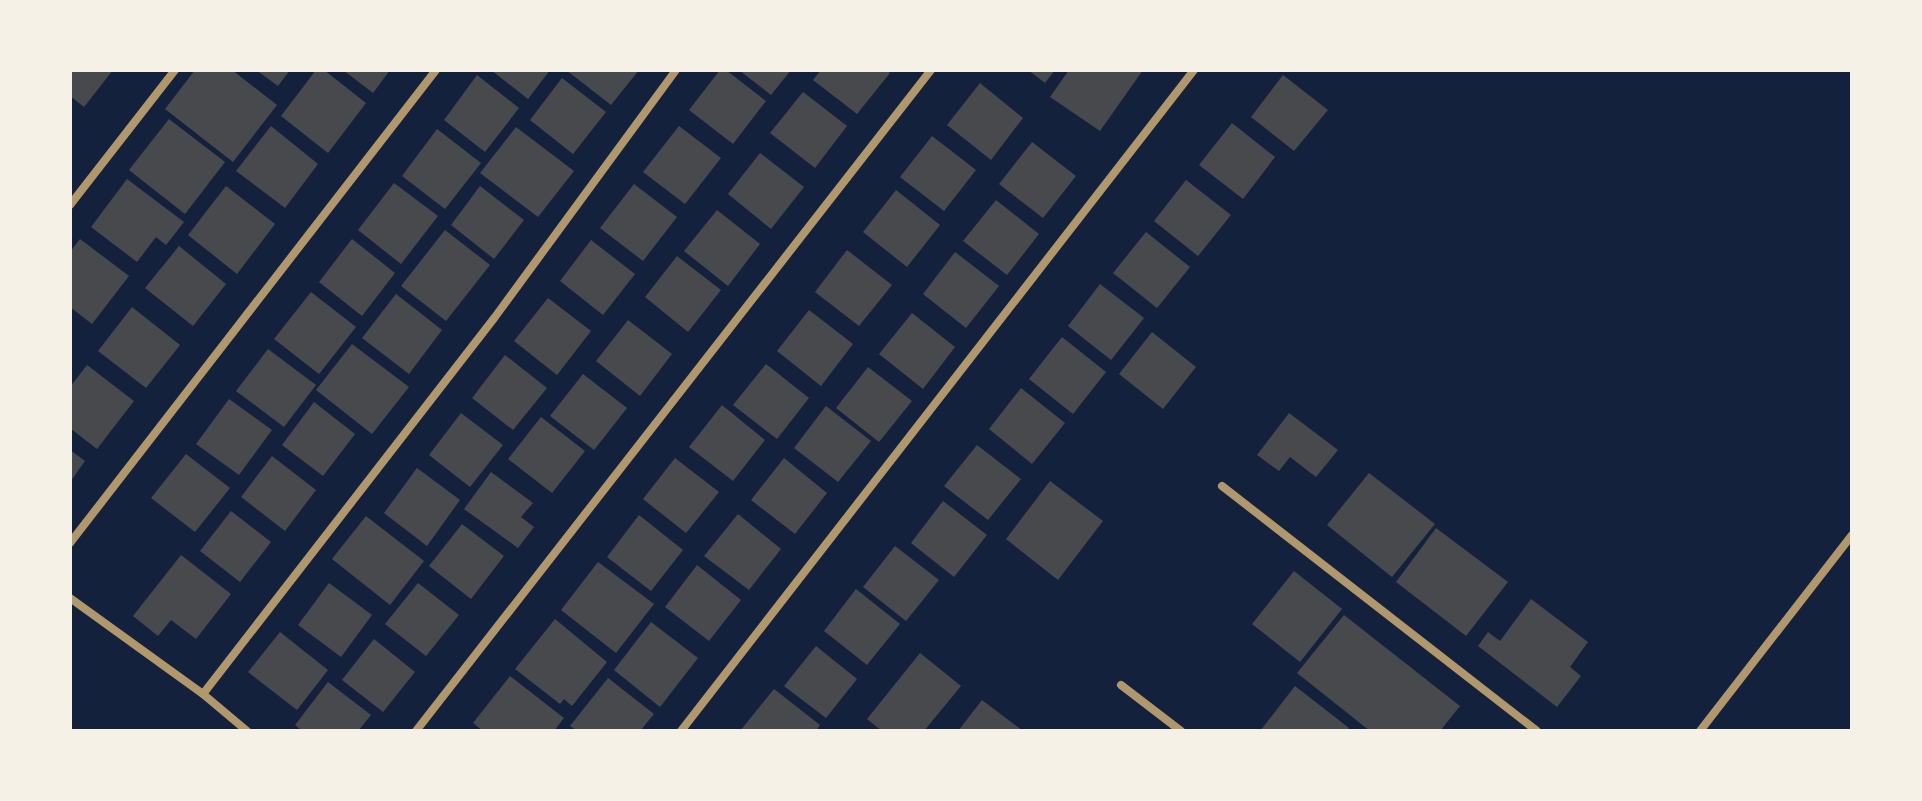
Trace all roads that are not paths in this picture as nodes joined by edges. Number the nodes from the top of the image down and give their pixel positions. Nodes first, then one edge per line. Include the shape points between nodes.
1 (175, 70) edge
2 (436, 70) edge
3 (676, 70) edge
4 (931, 70) edge
5 (1194, 70) edge
6 (70, 205) edge
7 (1222, 486) dead end
8 (1852, 535) edge
9 (70, 543) edge
10 (70, 598) edge
11 (1121, 685) dead end
12 (203, 694) junction
13 (247, 731) edge
14 (416, 731) edge
15 (681, 731) edge
16 (1181, 731) edge
17 (1537, 731) edge
18 (1700, 731) edge

1 - 6 street
2 - 9 street
3 - 12 street via 495,317
4 - 14 street
5 - 15 street
7 - 17 street
8 - 18 street
10 - 12 street
11 - 16 street
12 - 13 street

